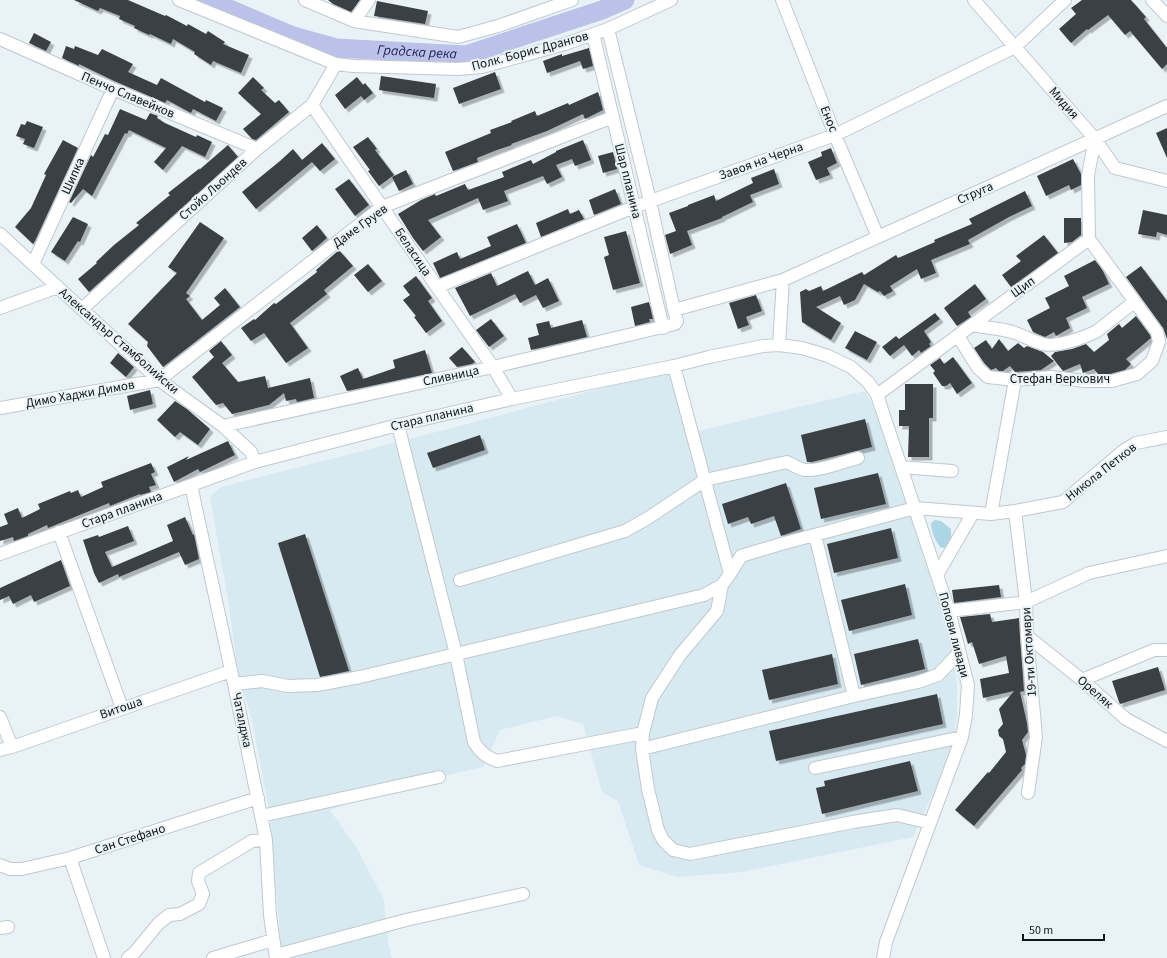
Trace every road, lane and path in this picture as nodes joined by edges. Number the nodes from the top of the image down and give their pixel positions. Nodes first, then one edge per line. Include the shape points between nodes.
1 (179, 0) edge
2 (305, 0) edge
3 (369, 0) edge
4 (572, 0) edge
5 (671, 0) edge
6 (782, 0) edge
7 (974, 0) edge
8 (1066, 0) edge
9 (1152, 0) edge
10 (1167, 16) edge
11 (354, 21) junction
12 (608, 29) junction
13 (593, 34) junction
14 (0, 39) edge
15 (1015, 47) junction
16 (336, 64) junction
17 (113, 89) junction
18 (312, 105) junction
19 (1167, 106) edge
20 (613, 117) junction
21 (835, 135) junction
22 (1095, 139) junction
23 (256, 150) junction
24 (1167, 181) edge
25 (650, 201) junction
26 (634, 207) junction
27 (382, 208) junction
28 (0, 234) edge
29 (878, 237) junction
30 (1089, 239) junction
31 (33, 264) junction
32 (783, 280) junction
33 (58, 287) junction
34 (437, 287) junction
35 (1134, 302) junction
36 (0, 308) edge
37 (82, 309) junction
38 (676, 316) junction
39 (972, 325) junction
40 (663, 328) junction
41 (958, 336) junction
42 (779, 345) junction
43 (674, 366) junction
44 (493, 367) junction
45 (159, 380) junction
46 (1015, 380) junction
47 (868, 382) joint
48 (877, 395) junction
49 (512, 399) junction
50 (0, 408) edge
51 (398, 425) junction
52 (223, 426) junction
53 (1166, 440) edge
54 (858, 458) dead end
55 (255, 462) junction
56 (901, 466) junction
57 (952, 471) dead end
58 (705, 480) junction
59 (191, 485) junction
60 (915, 508) junction
61 (1015, 511) junction
62 (973, 512) junction
63 (991, 514) junction
64 (60, 532) junction
65 (815, 535) junction
66 (0, 554) edge
67 (1167, 556) edge
68 (730, 574) junction
69 (937, 575) junction
70 (460, 580) dead end
71 (722, 585) junction
72 (1026, 602) junction
73 (949, 611) junction
74 (1027, 636) junction
75 (1167, 650) edge
76 (959, 653) junction
77 (456, 654) junction
78 (231, 671) junction
79 (1082, 680) junction
80 (234, 684) junction
81 (854, 696) junction
82 (122, 708) junction
83 (0, 717) edge
84 (643, 733) junction
85 (962, 736) junction
86 (1167, 741) edge
87 (12, 747) junction
88 (642, 749) junction
89 (0, 750) edge
90 (815, 768) dead end
91 (439, 777) dead end
92 (1028, 793) dead end
93 (258, 798) junction
94 (261, 816) junction
95 (930, 823) junction
96 (266, 840) junction
97 (70, 858) junction
98 (0, 865) edge
99 (523, 894) dead end
100 (273, 940) junction
101 (276, 957) edge
102 (104, 958) edge
103 (128, 958) edge
104 (213, 958) edge
105 (883, 958) edge

1 - 16 street, Полк. Борис Дрангов
2 - 11 street
3 - 11 street
4 - 11 street via 458,37
5 - 12 street, Полк. Борис Дрангов
6 - 21 street, Енос
7 - 15 street, Мидия
8 - 15 street, Завоя на Черна
9 - 10 street
12 - 13 street, Полк. Борис Дрангов
12 - 25 street, Шар планина
13 - 16 street, Полк. Борис Дрангов via 476,67 458,69
13 - 20 street, Шар планина
14 - 17 street, Пенчо Славейков
15 - 21 street, Завоя на Черна
15 - 22 street, Мидия
16 - 18 street, Стойо Льондев
17 - 23 street, Пенчо Славейков
17 - 31 street, Шипка
18 - 23 street, Стойо Льондев
18 - 27 street, Беласица
19 - 22 street, Струга
20 - 26 street, Шар планина
20 - 27 street, Даме Груев
21 - 25 street, Завоя на Черна
21 - 29 street, Енос
22 - 24 street, Мидия via 1115,168
22 - 29 street, Струга
22 - 30 street via 1088,174
23 - 37 street, Стойо Льондев
25 - 26 street, Завоя на Черна
25 - 38 street, Шар планина
26 - 34 street, Завоя на Черна
26 - 40 street, Шар планина
27 - 34 street, Беласица
27 - 45 street, Даме Груев
28 - 31 street, Александър Стамболийски
29 - 32 street, Струга
30 - 35 street, Стефан Веркович
30 - 39 street, Щип
31 - 33 street, Александър Стамболийски
32 - 38 street, Струга
32 - 42 street
33 - 36 street
33 - 37 street, Александър Стамболийски
34 - 44 street, Беласица
35 - 39 street via 1090,335 1052,346 1009,331
35 - 46 street, Стефан Веркович via 1157,332 1159,342 1152,361 1137,374 1112,381 1051,377
37 - 45 street, Александър Стамболийски
38 - 40 street, Сливница via 675,324
39 - 41 street, Щип
40 - 44 street, Сливница
41 - 46 street, Стефан Веркович via 978,368 988,377
41 - 48 street, Щип
42 - 43 street, Стара планина via 708,357
42 - 47 street, Стара планина via 802,348 828,356 851,367
43 - 49 street, Стара планина
43 - 58 street
44 - 49 street, Беласица
44 - 52 street, Сливница
45 - 50 street, Димо Хаджи Димов
45 - 52 street, Александър Стамболийски
46 - 63 street
47 - 48 street, Попови ливади
48 - 56 street, Попови ливади
49 - 51 street, Стара планина
51 - 55 street, Стара планина
51 - 77 street
52 - 55 street, Александър Стамболийски via 251,452
53 - 61 street, Никола Петков via 1136,443 1064,502
54 - 58 street via 804,470 787,462
55 - 59 street, Стара планина
56 - 57 street
56 - 60 street, Попови ливади
58 - 68 street
58 - 70 street via 648,518 625,530
59 - 64 street, Стара планина
59 - 78 street, Чаталджа
60 - 62 street, Никола Петков
60 - 65 street, Никола Петков
60 - 69 street, Попови ливади
61 - 63 street, Никола Петков
61 - 72 street, 19-ти Октомври
62 - 63 street, Никола Петков
62 - 69 street
64 - 66 street, Стара планина
64 - 82 street
65 - 68 street, Никола Петков via 742,556
65 - 81 street
67 - 72 street via 1089,573
68 - 71 street, Никола Петков
69 - 73 street, Попови ливади
71 - 77 street via 704,595
71 - 84 street via 717,611 680,655 652,698
72 - 73 street
72 - 74 street, 19-ти Октомври
73 - 76 street, Попови ливади
74 - 79 street, Ореляк
74 - 92 street, 19-ти Октомври via 1036,737
75 - 79 street via 1154,650
76 - 81 street via 938,675
76 - 85 street, Попови ливади via 968,685
77 - 80 street via 317,686 288,686 262,681
77 - 84 street via 474,742 480,752 488,758 497,761
78 - 80 street, Чаталджа
78 - 82 street, Витоша
79 - 86 street, Ореляк via 1126,719
80 - 93 street, Чаталджа
81 - 88 street
82 - 87 street, Витоша
83 - 87 street
84 - 88 street
85 - 90 street
85 - 95 street, Попови ливади
87 - 89 street, Витоша
88 - 95 street via 658,830 673,850 690,854 897,815
91 - 94 street
93 - 94 street, Чаталджа
93 - 97 street, Сан Стефано
94 - 96 street, Чаталджа
95 - 105 street, Попови ливади via 886,942
96 - 100 street, Чаталджа
96 - 103 street via 252,840 199,873 198,881 203,894 199,904 180,914 169,915
97 - 98 street, Сан Стефано via 22,869 10,869
97 - 102 street
99 - 101 street via 406,920
100 - 101 street, Чаталджа
100 - 104 street

